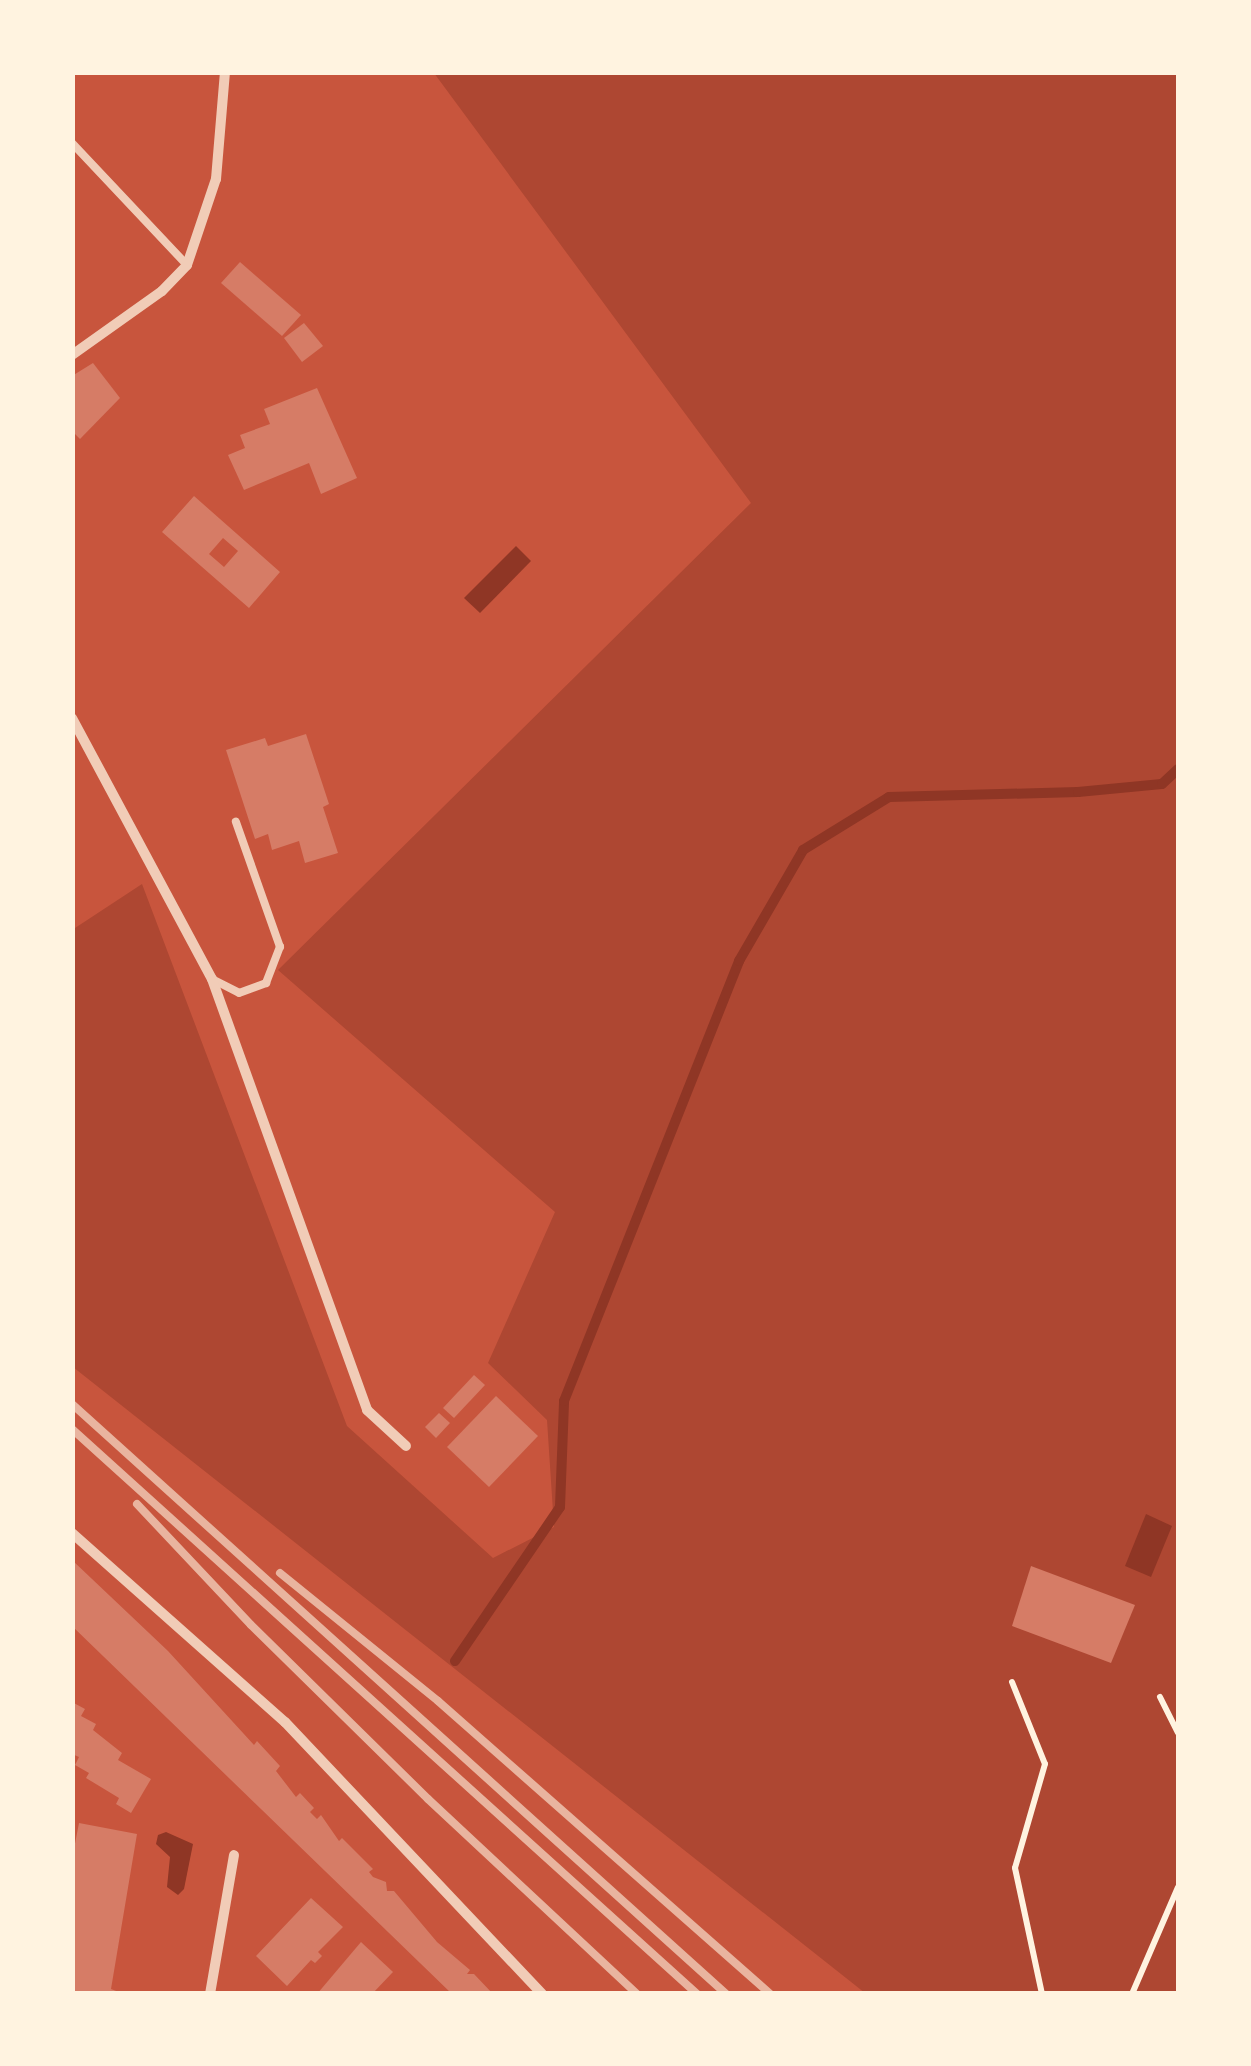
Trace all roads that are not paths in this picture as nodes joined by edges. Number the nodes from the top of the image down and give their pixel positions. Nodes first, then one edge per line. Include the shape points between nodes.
1 (225, 72) edge
2 (72, 142) edge
3 (187, 265) junction
4 (72, 354) edge
5 (72, 718) edge
6 (236, 822) dead end
7 (212, 979) junction
8 (406, 1446) dead end
9 (72, 1533) edge
10 (234, 1854) dead end
11 (210, 1994) edge
12 (542, 1994) edge

1 - 3 street via 216,179
2 - 3 lane
3 - 4 street via 162,291
5 - 7 street
6 - 7 lane via 280,946 266,983 239,993
7 - 8 street via 367,1410
9 - 12 street via 284,1722
10 - 11 street

